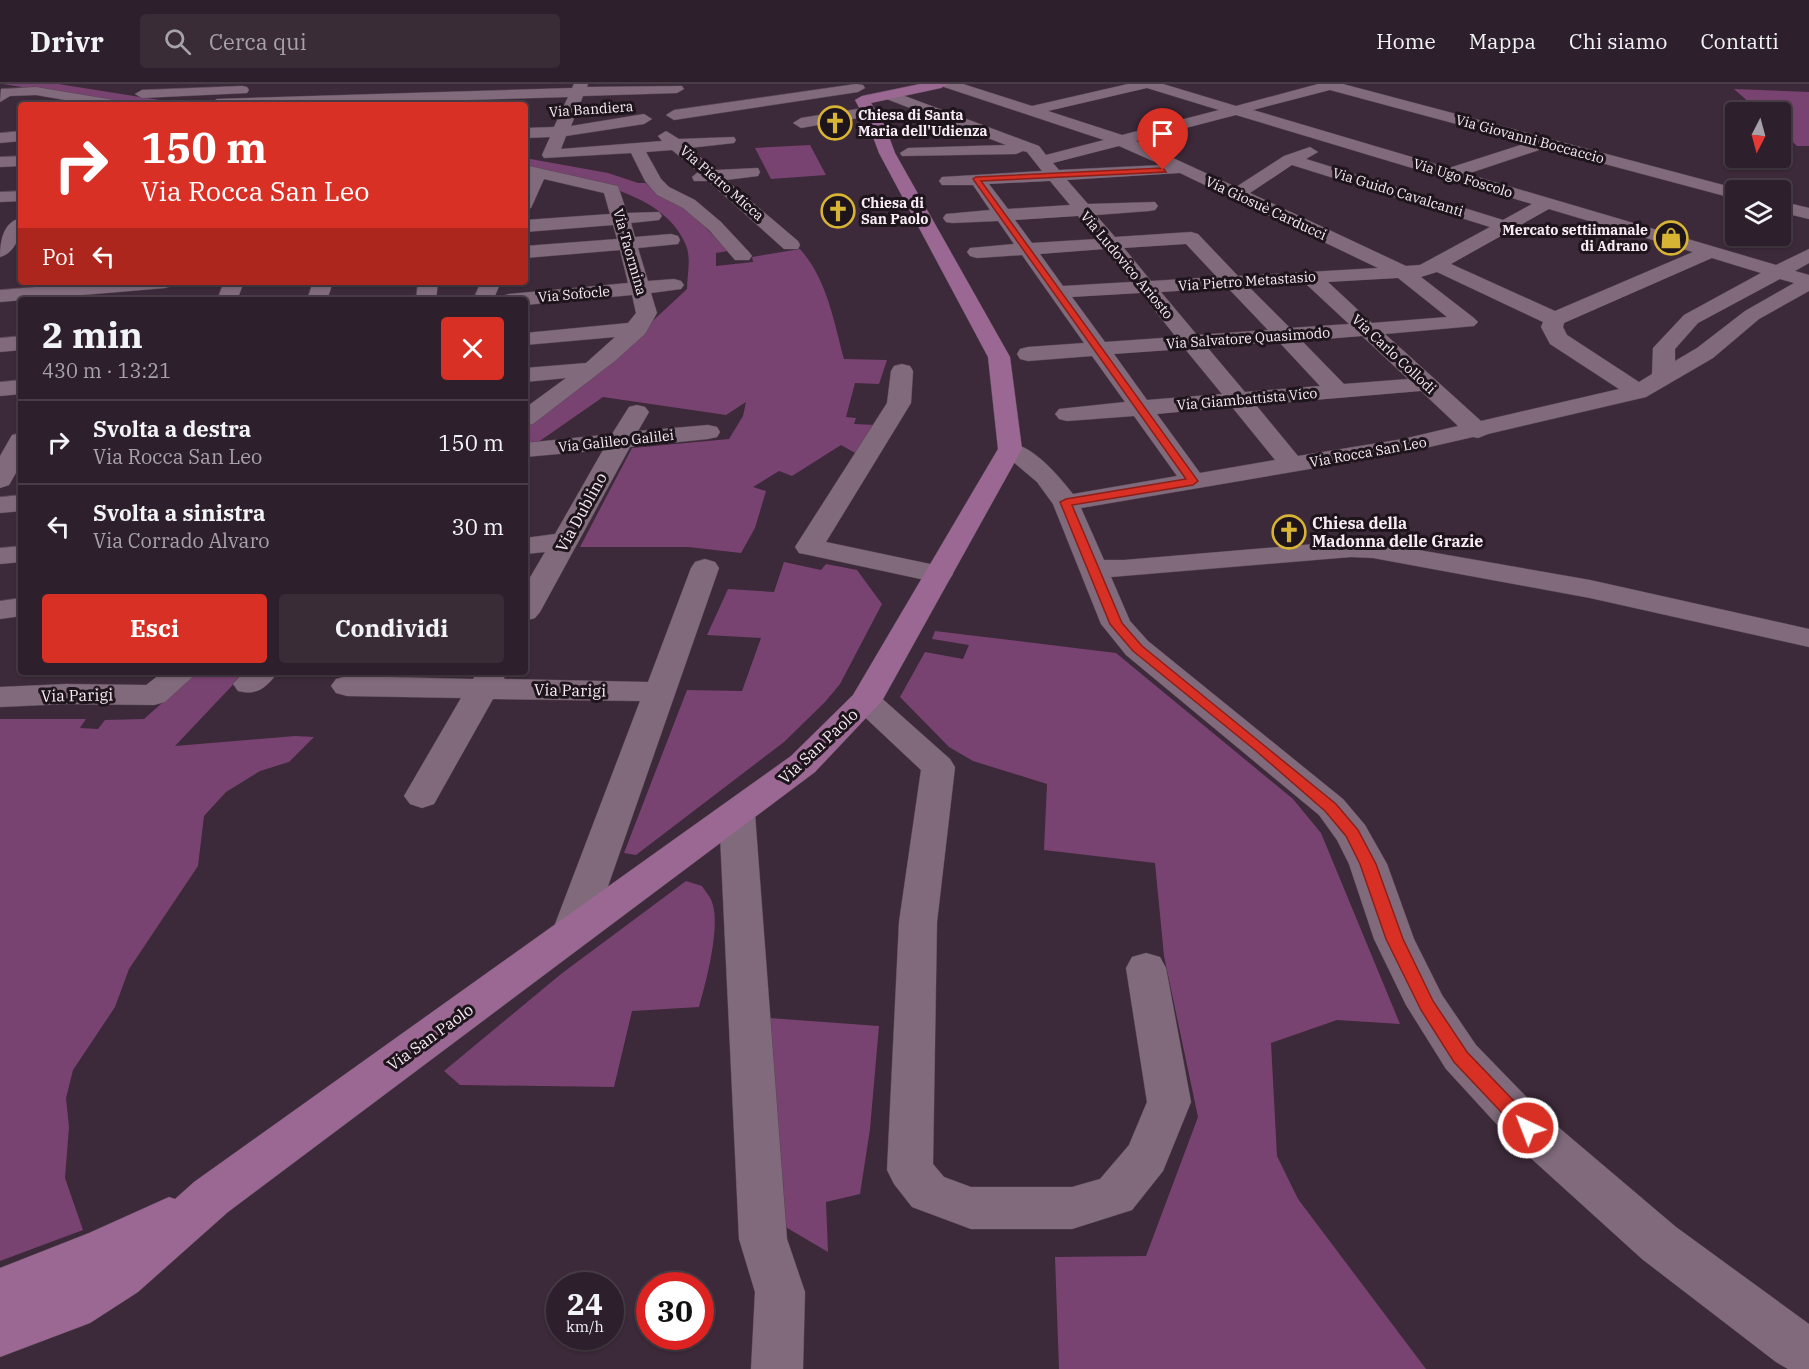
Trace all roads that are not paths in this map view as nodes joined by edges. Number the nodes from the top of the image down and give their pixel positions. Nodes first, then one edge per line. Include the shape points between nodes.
1 (74, 84) edge
2 (82, 84) edge
3 (941, 84) edge
4 (949, 84) edge
5 (1147, 84) edge
6 (1330, 84) edge
7 (322, 85) edge
8 (230, 87) edge
9 (579, 88) edge
10 (1220, 88) dead end
11 (810, 89) edge
12 (1248, 91) dead end
13 (389, 93) edge
14 (142, 94) dead end
15 (1103, 94) junction
16 (456, 95) edge
17 (867, 96) edge
18 (1189, 96) junction
19 (676, 97) edge
20 (697, 97) junction
21 (794, 97) junction
22 (57, 100) edge
23 (1276, 100) junction
24 (1072, 101) junction
25 (82, 102) edge
26 (218, 102) edge
27 (310, 102) edge
28 (4, 103) edge
29 (656, 103) dead end
30 (1135, 104) dead end
31 (623, 107) dead end
32 (714, 109) junction
33 (590, 110) dead end
34 (1236, 110) junction
35 (1030, 111) junction
36 (547, 112) dead end
37 (569, 112) junction
38 (1164, 113) dead end
39 (831, 118) junction
40 (734, 121) dead end
41 (1133, 121) dead end
42 (1192, 122) junction
43 (801, 123) dead end
44 (968, 124) junction
45 (1073, 125) junction
46 (1161, 130) junction
47 (560, 132) junction
48 (528, 133) edge
49 (18, 136) edge
50 (1001, 136) junction
51 (0, 138) edge
52 (728, 140) dead end
53 (1120, 140) junction
54 (1342, 142) junction
55 (1543, 142) junction
56 (627, 144) junction
57 (948, 144) junction
58 (677, 145) junction
59 (908, 153) dead end
60 (1290, 159) junction
61 (18, 161) edge
62 (0, 162) edge
63 (1043, 162) junction
64 (1185, 169) junction
65 (752, 172) dead end
66 (1449, 174) junction
67 (711, 176) junction
68 (961, 180) junction
69 (654, 181) junction
70 (529, 185) edge
71 (1725, 191) edge
72 (1237, 194) junction
73 (18, 196) edge
74 (0, 197) edge
75 (1547, 203) junction
76 (1149, 206) dead end
77 (751, 208) junction
78 (1791, 209) edge
79 (724, 210) dead end
80 (1081, 210) junction
81 (1809, 214) edge
82 (1002, 215) junction
83 (653, 216) dead end
84 (620, 218) junction
85 (952, 218) dead end
86 (15, 226) edge
87 (528, 226) edge
88 (1505, 226) junction
89 (671, 240) dead end
90 (1109, 243) junction
91 (627, 244) junction
92 (791, 245) dead end
93 (1026, 249) junction
94 (0, 251) edge
95 (528, 252) edge
96 (977, 252) dead end
97 (1710, 252) junction
98 (1809, 255) edge
99 (742, 256) dead end
100 (1435, 264) junction
101 (634, 266) junction
102 (613, 267) dead end
103 (1401, 271) junction
104 (1778, 272) junction
105 (1310, 277) junction
106 (1232, 282) junction
107 (1809, 282) edge
108 (141, 285) edge
109 (674, 285) dead end
110 (1145, 287) junction
111 (640, 288) junction
112 (101, 290) edge
113 (1057, 292) junction
114 (0, 296) edge
115 (528, 298) edge
116 (1555, 319) junction
117 (1467, 321) joint
118 (637, 329) junction
119 (1367, 329) junction
120 (1284, 335) junction
121 (528, 339) edge
122 (1191, 342) junction
123 (18, 343) edge
124 (0, 345) edge
125 (1098, 349) junction
126 (1029, 354) dead end
127 (590, 369) junction
128 (902, 371) dead end
129 (528, 375) edge
130 (1664, 375) junction
131 (1427, 384) junction
132 (18, 387) edge
133 (0, 388) edge
134 (1339, 392) junction
135 (1638, 392) junction
136 (1238, 400) junction
137 (1140, 408) junction
138 (637, 412) dead end
139 (1066, 414) dead end
140 (528, 416) edge
141 (1478, 431) junction
142 (708, 432) dead end
143 (621, 441) junction
144 (1010, 449) junction
145 (18, 452) edge
146 (528, 452) edge
147 (1292, 465) junction
148 (0, 480) edge
149 (1193, 481) junction
150 (1066, 502) junction
151 (18, 503) edge
152 (0, 505) edge
153 (565, 541) junction
154 (528, 546) edge
155 (18, 554) edge
156 (0, 556) edge
157 (705, 568) dead end
158 (1093, 568) junction
159 (939, 574) junction
160 (18, 607) edge
161 (528, 607) edge
162 (0, 610) edge
163 (1809, 638) edge
164 (179, 675) edge
165 (487, 680) edge
166 (71, 683) edge
167 (347, 686) dead end
168 (660, 692) junction
169 (0, 697) edge
170 (866, 701) junction
171 (422, 796) dead end
172 (737, 814) junction
173 (573, 932) junction
174 (1146, 968) dead end
175 (211, 1197) junction
176 (0, 1291) edge
177 (0, 1332) edge
178 (1809, 1353) edge
179 (777, 1369) edge

1 - 2 street
3 - 17 main road
4 - 35 street, Via Giosuè Carducci
5 - 15 street
5 - 18 street, Via Ugo Foscolo
6 - 23 street
6 - 55 street, Via Giovanni Boccaccio
7 - 8 street
7 - 13 street
7 - 27 street
8 - 14 street
8 - 26 street
9 - 16 street
9 - 19 street
9 - 37 street
10 - 18 street
11 - 17 street
11 - 21 street
12 - 23 street
13 - 16 street
13 - 27 street
15 - 24 street
15 - 30 street
17 - 39 street
17 - 44 street
17 - 144 main road via 887,153 999,357
18 - 34 street, Via Ugo Foscolo
19 - 20 street
19 - 32 street
19 - 40 street via 684,121 724,117
20 - 21 street via 774,86
20 - 32 street
21 - 32 street
21 - 39 street
22 - 25 street
22 - 28 street via 36,91
23 - 34 street
24 - 35 street
24 - 45 street via 1104,114
29 - 31 street, Via Bandiera
33 - 37 street, Via Bandiera
34 - 42 street
34 - 54 street, Via Ugo Foscolo
35 - 45 street, Via Giosuè Carducci
36 - 37 street, Via Bandiera
37 - 47 street
38 - 42 street
39 - 43 street
41 - 46 street
42 - 46 street
44 - 50 street
44 - 57 street via 920,131
45 - 53 street, Via Giosuè Carducci
46 - 53 street
47 - 48 street
47 - 56 street via 550,155
47 - 58 street, Via Pietro Micca via 647,122
49 - 51 street
50 - 57 street
50 - 63 street
52 - 58 street
53 - 63 street
53 - 64 street, Via Giosuè Carducci
54 - 60 street
54 - 66 street, Via Ugo Foscolo
55 - 66 street
55 - 71 street, Via Giovanni Boccaccio
56 - 58 street
56 - 69 street
57 - 59 street
57 - 63 street
57 - 68 street
58 - 67 street, Via Pietro Micca
60 - 72 street
60 - 88 street, Via Guido Cavalcanti
61 - 62 street
63 - 64 street
63 - 68 street
63 - 80 street, Via Ludovico Ariosto
64 - 72 street, Via Giosuè Carducci
65 - 67 street
66 - 75 street, Via Ugo Foscolo
67 - 69 street
67 - 77 street, Via Pietro Micca
68 - 82 street
69 - 99 street via 663,191 689,204
70 - 84 street, Via Taormina via 592,184 612,190
72 - 103 street, Via Giosuè Carducci
73 - 74 street
75 - 88 street, Via Pietro Metastasio
75 - 97 street, Via Ugo Foscolo
76 - 80 street
77 - 79 street
77 - 92 street, Via Pietro Micca
78 - 81 street
80 - 82 street
80 - 90 street, Via Ludovico Ariosto
82 - 85 street
82 - 93 street
83 - 84 street
84 - 87 street
84 - 91 street, Via Taormina
86 - 94 street
88 - 100 street, Via Pietro Metastasio
89 - 91 street
90 - 93 street
90 - 106 street via 1191,238
90 - 110 street, Via Ludovico Ariosto
91 - 95 street
91 - 101 street, Via Taormina
93 - 96 street
93 - 113 street
97 - 104 street, Via Ugo Foscolo
97 - 116 street
98 - 104 street
100 - 103 street, Via Pietro Metastasio via 1424,271
100 - 116 street
101 - 102 street
101 - 111 street, Via Taormina
103 - 105 street, Via Pietro Metastasio
103 - 117 street, Via Giosuè Carducci
104 - 107 street, Via Ugo Foscolo
104 - 130 street via 1691,319 1664,348
105 - 106 street, Via Pietro Metastasio
105 - 119 street, Via Carlo Collodi
106 - 110 street, Via Pietro Metastasio
106 - 120 street
107 - 130 street, Via Rocca San Leo
108 - 112 street
109 - 111 street, Via Sofocle
110 - 113 street, Via Pietro Metastasio
110 - 122 street, Via Ludovico Ariosto
111 - 115 street, Via Sofocle
111 - 118 street, Via Taormina via 647,313
112 - 114 street
113 - 125 street
116 - 135 street via 1552,327 1558,339
117 - 119 street, Via Salvatore Quasimodo
118 - 121 street
118 - 127 street
119 - 120 street, Via Salvatore Quasimodo
119 - 131 street, Via Carlo Collodi
120 - 122 street, Via Salvatore Quasimodo
120 - 134 street
122 - 125 street, Via Salvatore Quasimodo
122 - 136 street, Via Ludovico Ariosto
123 - 124 street
125 - 126 street, Via Salvatore Quasimodo
125 - 137 street
127 - 129 street
127 - 140 street
128 - 159 street via 899,403 809,547
130 - 135 street, Via Rocca San Leo
131 - 134 street, Via Giambattista Vico
131 - 141 street, Via Carlo Collodi
132 - 133 street
134 - 136 street, Via Giambattista Vico
135 - 141 street, Via Rocca San Leo
136 - 137 street, Via Giambattista Vico
136 - 147 street, Via Ludovico Ariosto
137 - 139 street, Via Giambattista Vico
137 - 149 street
138 - 143 street, Via Dublino
141 - 147 street, Via Rocca San Leo
142 - 143 street, Via Galileo Galilei
143 - 146 street, Via Galileo Galilei
143 - 153 street, Via Dublino
144 - 150 street via 1046,477
144 - 159 main road, Via San Paolo
145 - 148 street
147 - 149 street, Via Rocca San Leo
149 - 150 street, Via Rocca San Leo
150 - 158 street
151 - 152 street
153 - 154 street
153 - 161 street, Via Dublino
155 - 156 street
157 - 168 street
158 - 163 street via 1373,550 1590,589
158 - 178 street via 1116,624 1137,648 1322,800 1352,834 1368,864 1394,939 1427,1005 1461,1057 1528,1128 1659,1243
159 - 170 main road, Via San Paolo
160 - 162 street
164 - 166 street, Via Parigi via 154,695
165 - 167 street, Via Parigi
165 - 168 street, Via Parigi
165 - 171 street
166 - 169 street, Via Parigi
168 - 173 street
170 - 172 main road, Via San Paolo via 803,764
170 - 174 street via 938,767 918,922 910,1170 928,1192 971,1208 1072,1208 1115,1195 1147,1157 1169,1102
172 - 173 main road, Via San Paolo
172 - 179 street via 763,1239 780,1292
173 - 175 main road, Via San Paolo
175 - 176 main road via 106,1249
175 - 177 main road via 121,1276 72,1305

